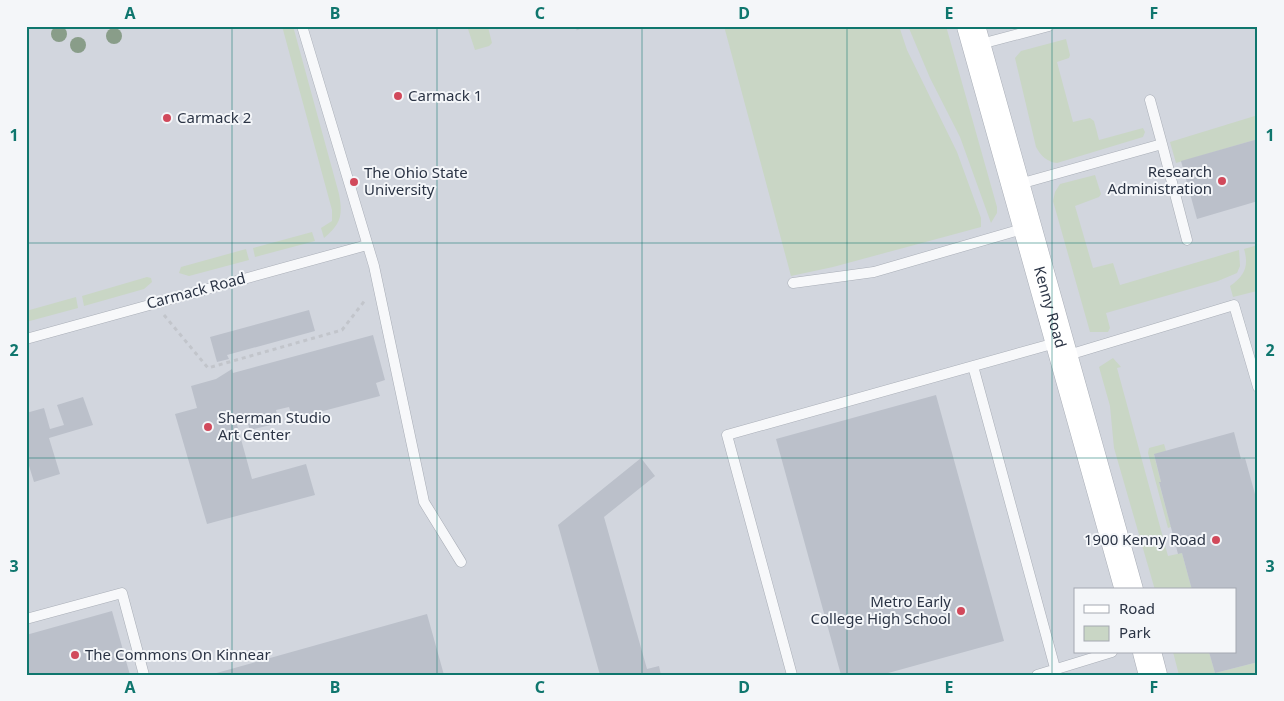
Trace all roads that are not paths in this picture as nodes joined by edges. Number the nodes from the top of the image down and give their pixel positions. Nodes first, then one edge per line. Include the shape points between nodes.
1 (302, 26) edge
2 (1049, 26) edge
3 (974, 36) edge
4 (1150, 100) dead end
5 (1162, 144) junction
6 (1015, 186) junction
7 (1027, 227) junction
8 (1187, 240) dead end
9 (367, 245) junction
10 (793, 283) dead end
11 (26, 339) edge
12 (1062, 349) junction
13 (973, 366) junction
14 (1258, 387) edge
15 (461, 562) dead end
16 (1128, 588) edge
17 (26, 619) edge
18 (1105, 654) edge
19 (1147, 654) edge
20 (1056, 668) junction
21 (144, 675) edge
22 (792, 675) edge
23 (1037, 675) edge
24 (1153, 675) edge

1 - 9 lane
2 - 3 lane
3 - 6 street, Kenny Road
4 - 5 lane
5 - 6 lane
5 - 8 lane
6 - 7 street, Kenny Road
7 - 10 lane via 874,272
7 - 12 street, Kenny Road
9 - 11 lane, Carmack Road
9 - 15 lane via 424,502
12 - 13 lane
12 - 14 lane via 1234,305
12 - 16 street, Kenny Road
13 - 20 lane
13 - 22 lane via 727,435
17 - 21 lane via 122,593
18 - 20 lane
19 - 24 street
20 - 23 lane

